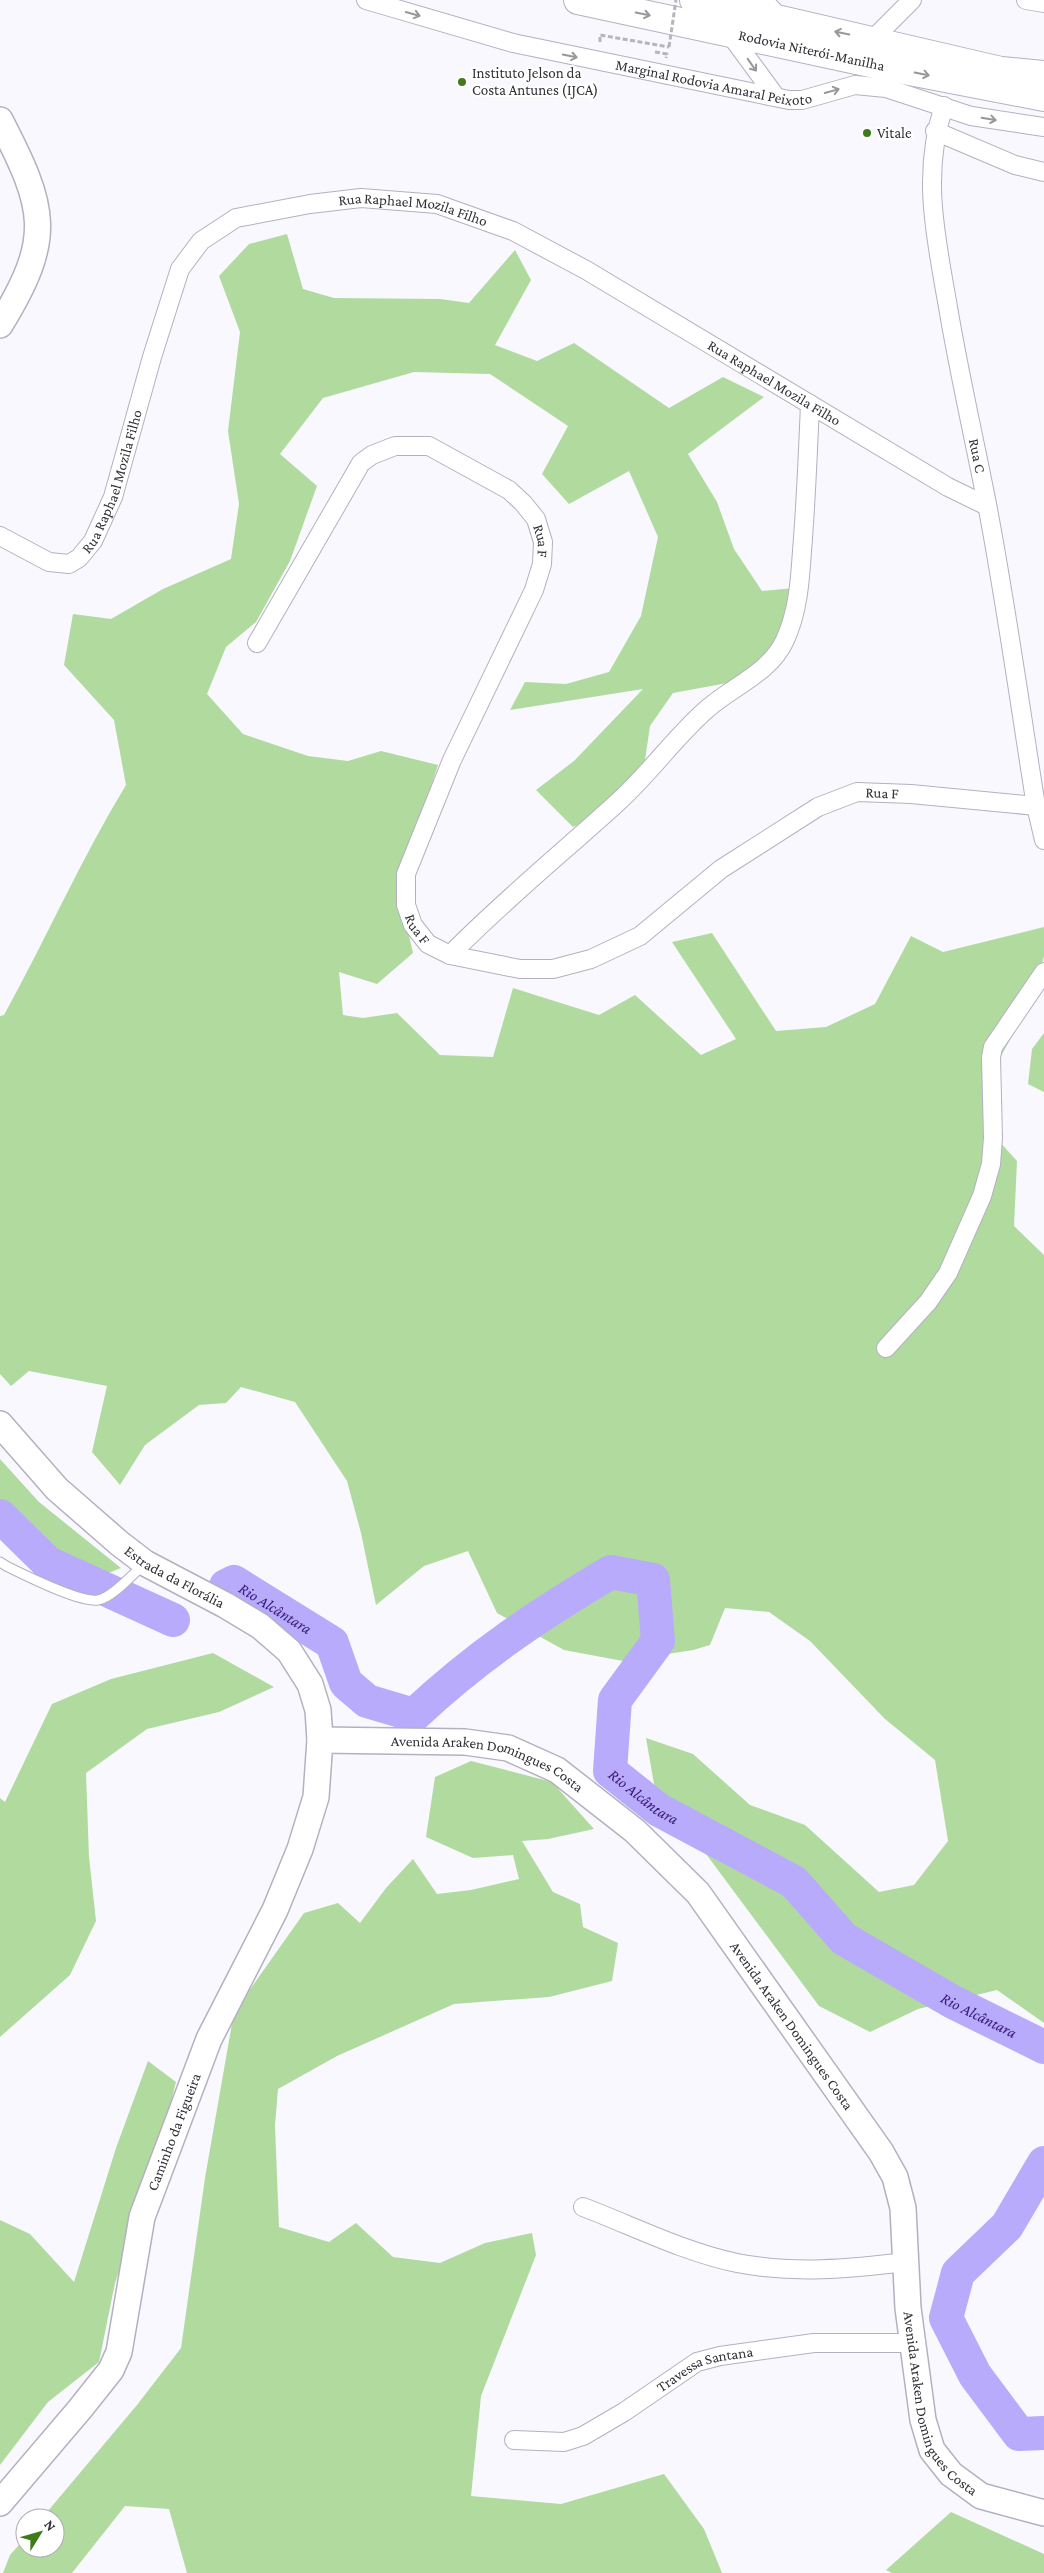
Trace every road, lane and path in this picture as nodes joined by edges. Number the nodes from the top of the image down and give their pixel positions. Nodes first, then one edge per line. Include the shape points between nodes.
1 (366, 0) edge
2 (578, 0) edge
3 (676, 0) edge
4 (694, 0) edge
5 (763, 0) edge
6 (912, 0) edge
7 (1026, 0) edge
8 (1044, 3) edge
9 (782, 20) junction
10 (729, 33) junction
11 (872, 40) junction
12 (609, 44) dead end
13 (648, 51) dead end
14 (663, 75) junction
15 (1044, 75) edge
16 (888, 78) junction
17 (776, 97) junction
18 (1044, 97) edge
19 (944, 106) junction
20 (0, 120) edge
21 (1044, 127) edge
22 (935, 131) junction
23 (1044, 172) edge
24 (0, 326) edge
25 (810, 404) junction
26 (987, 506) junction
27 (0, 536) edge
28 (257, 643) dead end
29 (1036, 806) junction
30 (1044, 840) edge
31 (450, 955) junction
32 (1044, 972) edge
33 (886, 1348) dead end
34 (0, 1424) edge
35 (0, 1562) edge
36 (145, 1563) junction
37 (320, 1740) junction
38 (582, 2207) dead end
39 (905, 2262) junction
40 (913, 2343) junction
41 (514, 2440) dead end
42 (0, 2503) edge
43 (1044, 2513) edge

1 -> 14 street, Marginal Rodovia Amaral Peixoto via 513,43
2 -> 10 highway, Rodovia Niterói-Manilha
3 - 12 path, bridge via 668,46 600,35 599,42
4 - 9 highway, Rodovia Niterói-Manilha
5 - 9 street
6 - 11 street
7 - 8 street
11 -> 9 highway, Rodovia Niterói-Manilha
10 - 16 highway, Rodovia Niterói-Manilha
10 -> 17 street
11 - 15 highway, Rodovia Niterói-Manilha via 1001,71
13 - 14 path via 667,54
14 - 17 street, Marginal Rodovia Amaral Peixoto
17 -> 16 street, Marginal Rodovia Amaral Peixoto via 802,100
16 -> 18 highway, Rodovia Niterói-Manilha
16 - 19 street, Marginal Rodovia Amaral Peixoto
19 -> 21 street, Marginal Rodovia Amaral Peixoto via 971,116
19 - 22 street, Rua C
20 - 24 street via 24,166 39,216 38,238 30,270
22 - 23 street via 1015,165
22 - 26 street, Rua C via 930,176 935,234
25 - 26 street, Rua Raphael Mozila Filho via 948,487
25 - 27 street, Rua Raphael Mozila Filho via 586,270 513,231 438,204 361,198 310,204 236,218 201,240 180,269 113,496 93,541 79,558 69,564 49,562
25 - 31 street via 806,512 798,601 786,639 775,658 708,707 620,801 496,909
26 - 29 street, Rua C
28 - 31 street, Rua F via 335,505 361,463 372,455 395,446 429,446 509,490 536,519 543,542 542,564 534,590 452,760 406,874 406,905 413,925 428,944
29 - 30 street, Rua C
29 - 31 street, Rua F via 857,792 818,807 721,869 640,936 591,959 552,969 520,969
32 - 33 street via 993,1047 993,1138 991,1164 982,1196 948,1273 928,1302
34 - 36 street, Estrada da Florália via 57,1489
35 - 36 lane via 78,1597 98,1601 108,1597
36 - 37 street, Estrada da Florália via 260,1626 289,1651 310,1684 318,1710
37 - 39 street, Avenida Araken Domingues Costa via 465,1742 508,1748 557,1770 635,1831 698,1894 881,2152 895,2177 903,2208
37 - 42 street, Caminho da Figueira via 316,1797 300,1849 274,1910 209,2040 142,2217 119,2352 111,2370 86,2402
38 - 39 street via 737,2263 789,2270 856,2268
39 - 40 street, Avenida Araken Domingues Costa
40 - 41 street, Travessa Santana via 814,2343 720,2356 697,2362 583,2436 564,2442
40 - 43 street, Avenida Araken Domingues Costa via 923,2420 932,2450 952,2474 981,2496

